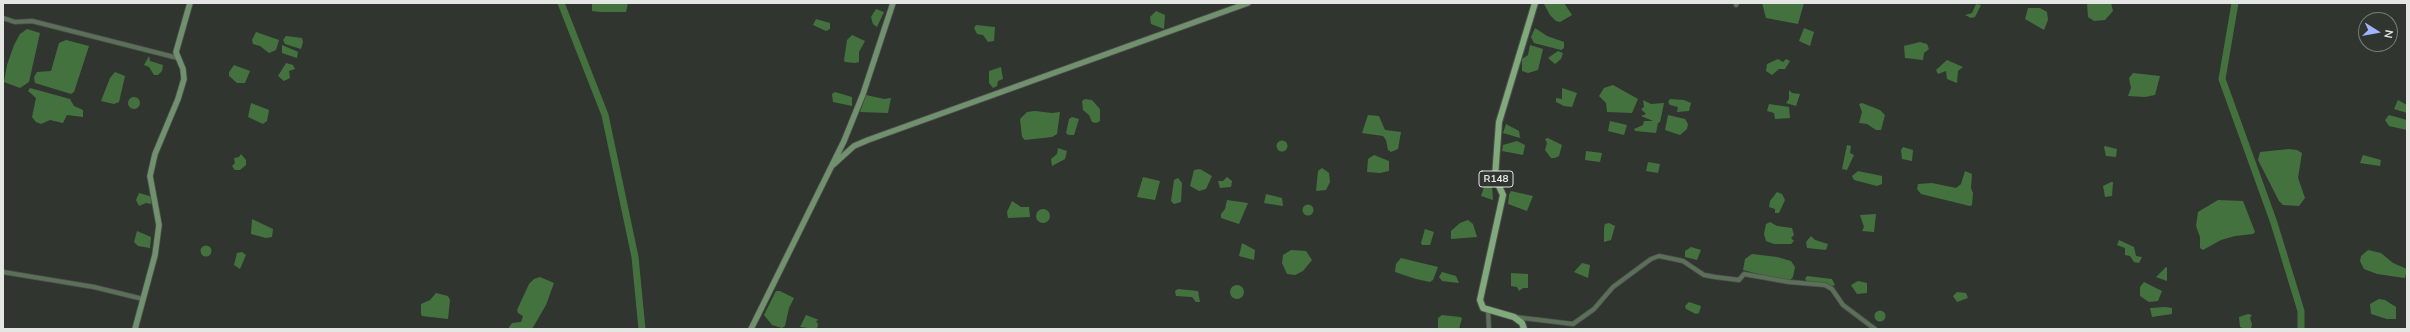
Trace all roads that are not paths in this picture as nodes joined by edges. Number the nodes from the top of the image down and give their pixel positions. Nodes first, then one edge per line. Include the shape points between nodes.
1 (190, 3) edge
2 (893, 3) edge
3 (1248, 3) edge
4 (1535, 3) edge
5 (3, 18) edge
6 (178, 58) junction
7 (833, 165) junction
8 (3, 272) edge
9 (143, 299) junction
10 (1488, 310) junction
11 (1514, 317) junction
12 (135, 329) edge
13 (751, 329) edge
14 (1489, 329) edge
15 (1524, 329) edge
16 (1875, 329) edge

1 - 6 main road via 176,52
2 - 7 main road via 863,94
3 - 7 main road via 868,140 854,146
4 - 10 main road, R148 via 1499,122 1495,177 1503,195 1480,300 1483,308
5 - 6 street via 15,22 32,21
6 - 9 main road via 184,79 154,154 150,176 159,225 155,255
7 - 13 main road
8 - 9 street
9 - 12 main road
10 - 11 main road
10 - 14 street
11 - 15 main road via 1522,323
11 - 16 street via 1573,324 1594,309 1613,287 1659,256 1683,261 1704,275 1715,277 1739,280 1744,274 1825,285 1832,289 1843,305

